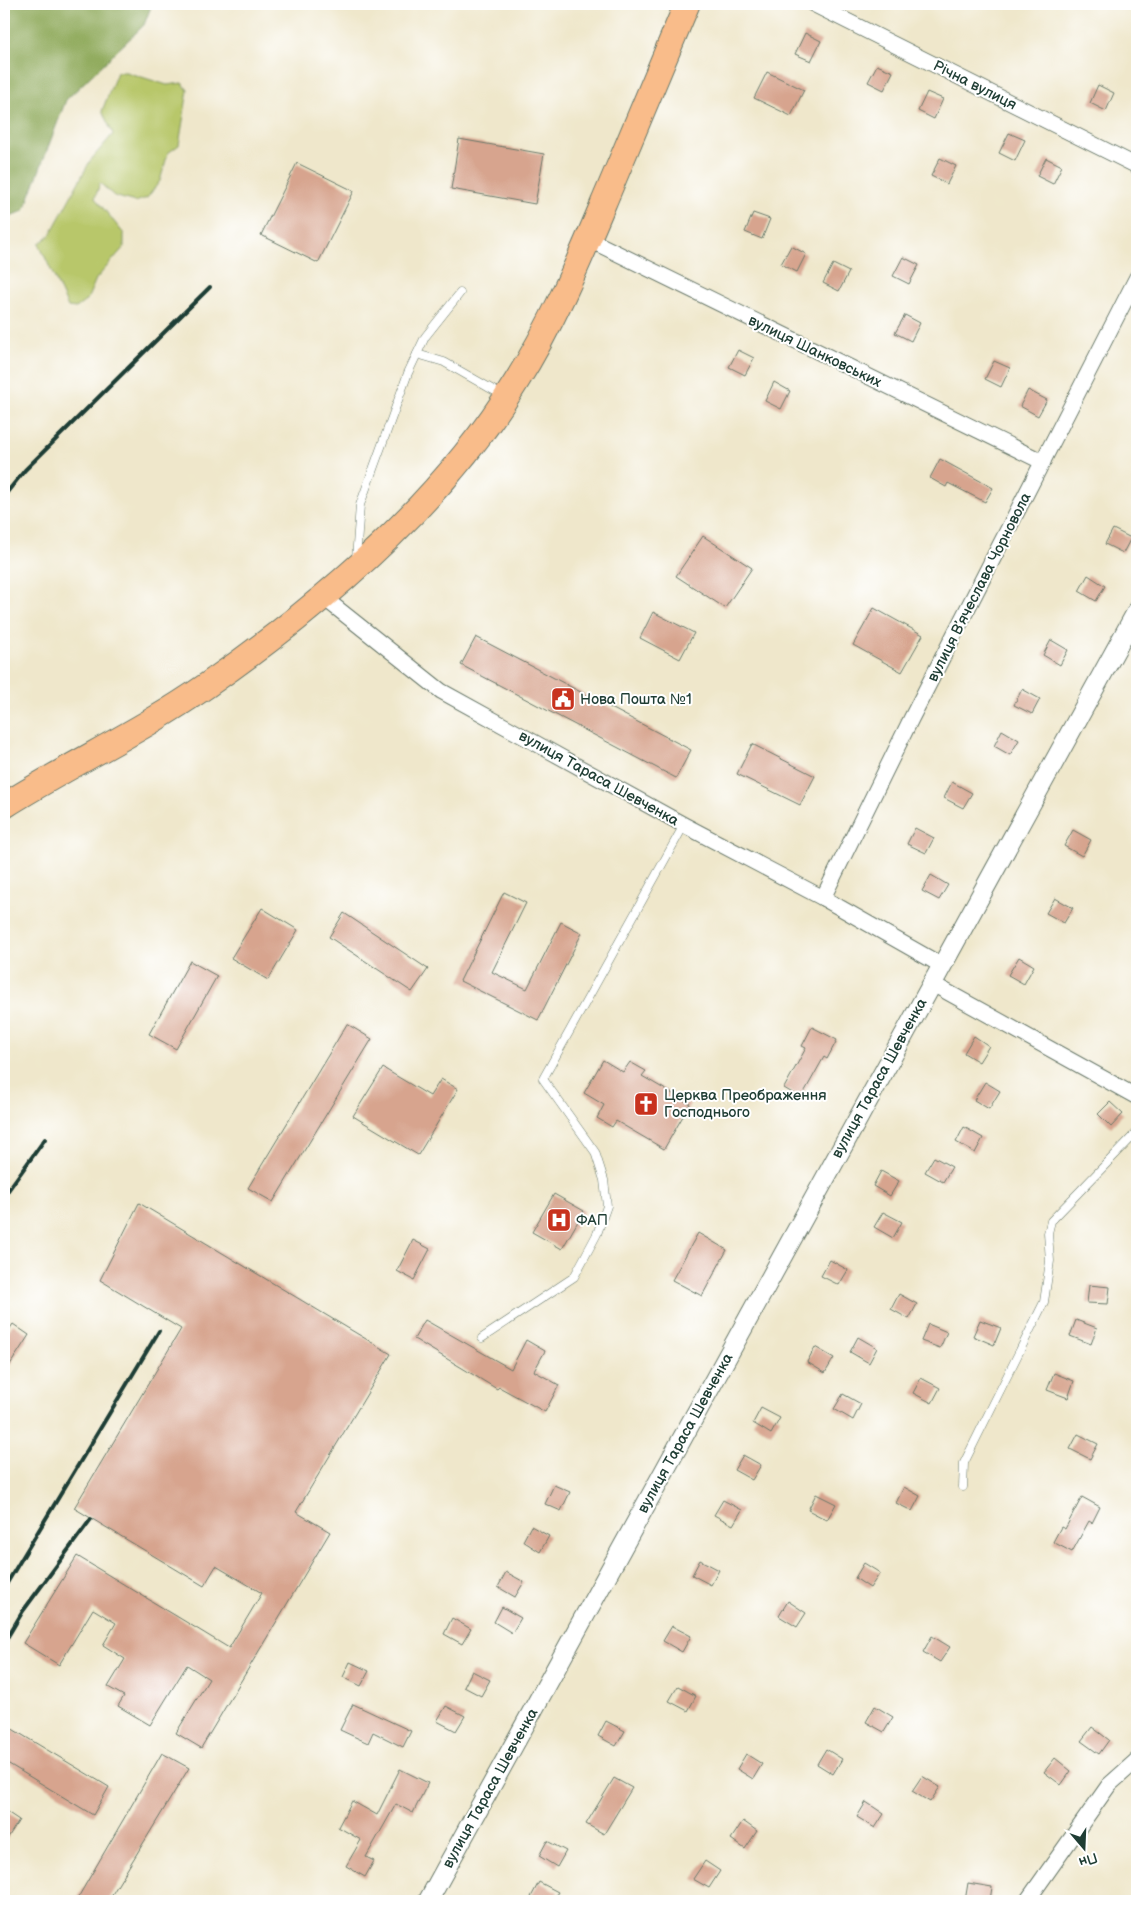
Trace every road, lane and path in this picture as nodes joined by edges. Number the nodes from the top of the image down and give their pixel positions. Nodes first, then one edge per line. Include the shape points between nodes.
1 (686, 4) edge
2 (813, 4) edge
3 (1137, 166) edge
4 (588, 239) junction
5 (1137, 276) edge
6 (460, 293) dead end
7 (417, 354) junction
8 (506, 397) junction
9 (1043, 462) junction
10 (355, 569) junction
11 (323, 598) junction
12 (1137, 611) edge
13 (4, 806) edge
14 (684, 825) junction
15 (823, 898) junction
16 (941, 965) junction
17 (931, 983) junction
18 (1137, 1097) edge
19 (1137, 1132) edge
20 (482, 1338) dead end
21 (963, 1486) dead end
22 (1137, 1760) edge
23 (428, 1901) edge
24 (1027, 1901) edge

1 - 4 highway
2 - 3 street, Річна вулиця
4 - 8 highway via 545,333
4 - 9 street, вулиця Шанковських
5 - 9 street, вулиця Вʼячеслава Чорновола
6 - 7 lane via 425,337
7 - 8 lane via 444,362
7 - 10 lane via 360,504
8 - 10 highway via 428,496
9 - 15 street, вулиця Вʼячеслава Чорновола
10 - 11 highway
11 - 13 highway via 204,687
11 - 14 street, вулиця Тараса Шевченка via 441,691
12 - 16 street, вулиця Тараса Шевченка
14 - 15 street, вулиця Тараса Шевченка
14 - 20 lane via 543,1079 595,1152 604,1180 607,1206 597,1234 574,1277
15 - 16 street, вулиця Тараса Шевченка
16 - 17 street, вулиця Тараса Шевченка
17 - 18 street
17 - 23 street, вулиця Тараса Шевченка
19 - 21 lane via 1051,1221 1044,1302 964,1463
22 - 24 street via 1109,1785

